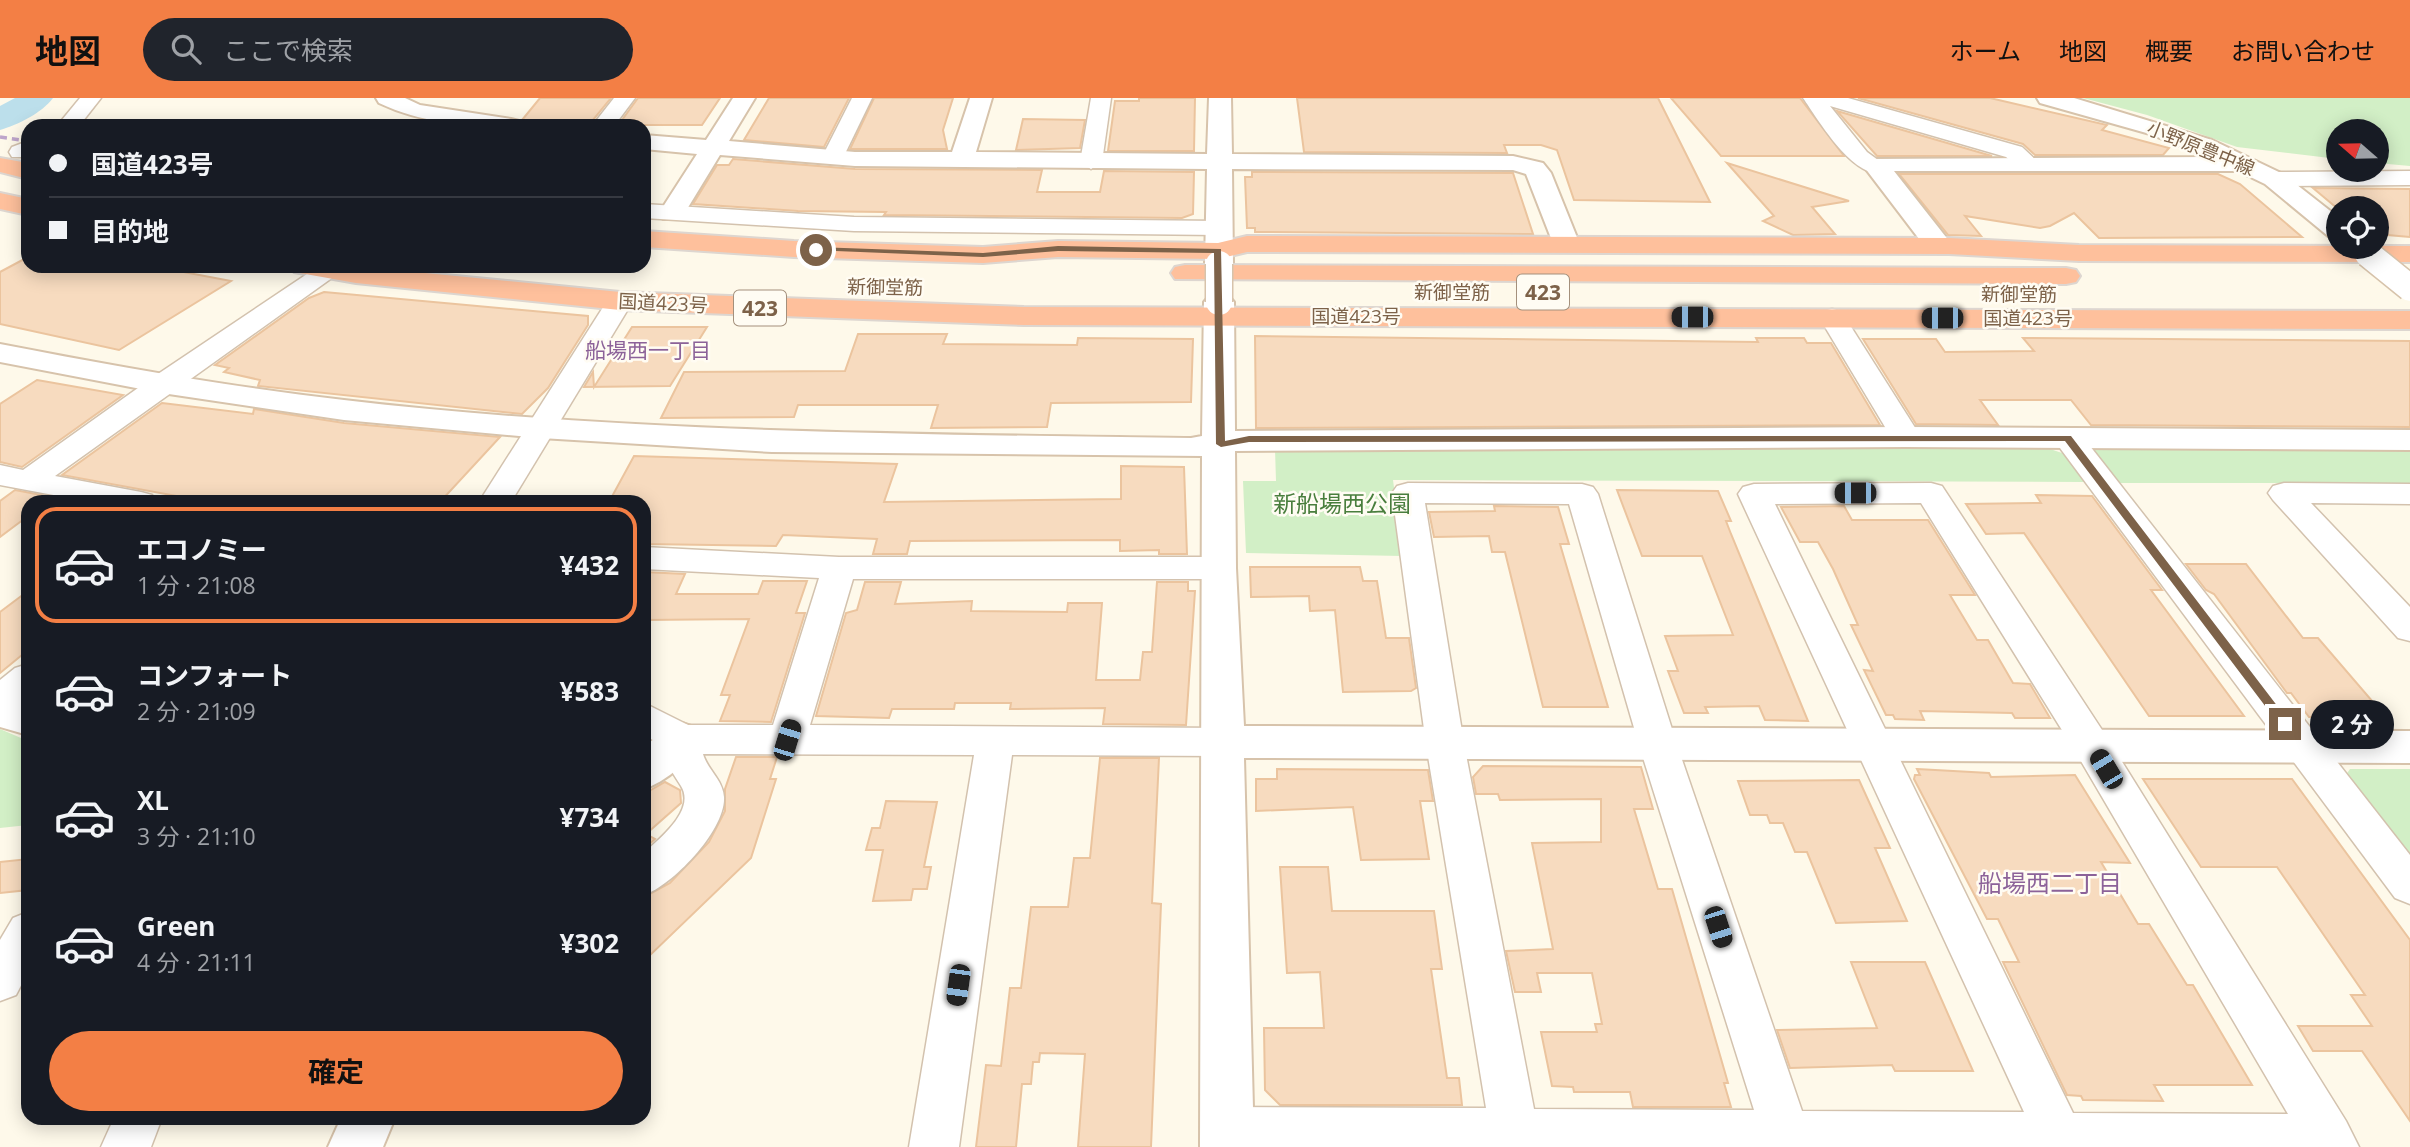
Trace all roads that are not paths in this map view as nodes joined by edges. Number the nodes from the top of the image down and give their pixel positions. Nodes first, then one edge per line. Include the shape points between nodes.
1 (91, 98) edge
2 (112, 98) edge
3 (387, 98) edge
4 (625, 98) edge
5 (744, 98) edge
6 (862, 98) edge
7 (981, 98) edge
8 (1101, 98) edge
9 (1220, 98) edge
10 (1812, 98) edge
11 (1825, 98) edge
12 (2048, 98) edge
13 (490, 118) edge
14 (74, 119) edge
15 (97, 119) edge
16 (608, 119) edge
17 (651, 143) edge
18 (712, 149) junction
19 (834, 158) junction
20 (961, 161) junction
21 (1091, 162) junction
22 (1220, 163) junction
23 (2029, 164) junction
24 (2240, 164) junction
25 (1878, 168) junction
26 (2410, 178) edge
27 (2274, 179) junction
28 (0, 180) edge
29 (21, 184) edge
30 (0, 201) edge
31 (21, 206) edge
32 (651, 212) edge
33 (672, 213) junction
34 (2326, 220) edge
35 (651, 239) edge
36 (1566, 245) junction
37 (1939, 246) junction
38 (1218, 248) junction
39 (2326, 250) edge
40 (2389, 252) edge
41 (2410, 254) edge
42 (2375, 259) edge
43 (310, 273) edge
44 (474, 273) edge
45 (514, 273) edge
46 (2410, 277) edge
47 (630, 278) edge
48 (2410, 288) edge
49 (2410, 295) edge
50 (1219, 309) junction
51 (1832, 317) junction
52 (2410, 320) edge
53 (0, 353) edge
54 (162, 384) junction
55 (541, 428) junction
56 (1906, 437) junction
57 (2068, 438) junction
58 (2410, 440) edge
59 (1221, 444) junction
60 (14, 478) edge
61 (2410, 494) edge
62 (104, 495) edge
63 (499, 495) edge
64 (651, 558) edge
65 (839, 568) junction
66 (1218, 568) junction
67 (2410, 629) edge
68 (21, 683) edge
69 (0, 700) edge
70 (0, 712) edge
71 (21, 718) edge
72 (651, 721) edge
73 (682, 739) junction
74 (787, 740) junction
75 (1224, 742) junction
76 (995, 743) junction
77 (1446, 744) junction
78 (1658, 745) junction
79 (1872, 746) junction
80 (2092, 746) junction
81 (2302, 746) junction
82 (2410, 747) edge
83 (651, 766) edge
84 (651, 872) edge
85 (2410, 886) edge
86 (21, 944) edge
87 (0, 981) edge
88 (135, 1125) edge
89 (366, 1125) edge
90 (2059, 1135) junction
91 (1227, 1138) edge
92 (1516, 1140) edge
93 (1788, 1141) edge
94 (2331, 1143) edge
95 (126, 1147) edge
96 (355, 1147) edge
97 (933, 1147) edge

1 - 14 street
2 - 15 street
3 - 13 street via 414,111
4 - 16 street
5 - 18 street
6 - 19 street
7 - 20 street
8 - 21 street
9 - 22 street
10 - 25 street via 1859,157
11 - 23 street via 2014,152
12 - 24 street, 小野原豊中線 via 2158,129
17 - 18 street
18 - 19 street
18 - 33 street
19 - 20 street
20 - 21 street
21 - 22 street
22 - 36 street via 1525,165 1538,173
22 - 38 street
23 - 24 street
23 - 25 street via 1888,163
24 - 27 street, 小野原豊中線
25 - 37 street
26 - 27 street
27 - 34 street, 小野原豊中線
28 - 29 highway
30 - 31 highway
32 - 33 street
33 - 38 street
35 - 38 highway, 423 via 983,255 1058,249
36 - 37 highway, 423
36 - 38 highway, 423 via 1247,244
37 - 39 highway, 423 via 2079,253
38 - 50 street, bridge
40 - 41 highway, 423
42 - 48 street, bridge
43 - 54 street
44 - 47 highway, 国道423号 / 423
45 - 47 highway
46 - 47 highway, 新御堂筋 / 423 via 792,269
47 - 49 highway, 新御堂筋 / 423 via 1048,291
47 - 50 highway, 国道423号 / 423 via 1024,316
47 - 55 street
50 - 51 highway, 国道423号 / 423
50 - 59 street
51 - 52 highway, 国道423号 / 423
51 - 56 street
53 - 54 street
54 - 55 street via 344,410
54 - 60 street
55 - 59 street via 772,442 1191,448
55 - 63 street
56 - 57 street
56 - 59 street via 1249,439
57 - 58 street
57 - 81 street
59 - 66 street
60 - 62 street
61 - 67 street via 2284,493
64 - 65 street
65 - 66 street
65 - 74 street
66 - 75 street
68 - 69 street
70 - 71 street
72 - 73 street
73 - 74 street
73 - 83 street
73 - 84 street via 682,758 704,795 701,815
74 - 76 street
75 - 76 street
75 - 77 street
75 - 91 street
76 - 97 street
77 - 78 street
77 - 78 street via 1408,493 1582,494
77 - 92 street
78 - 79 street
78 - 93 street
79 - 80 street
79 - 80 street via 1754,494 1931,493
79 - 90 street
80 - 81 street
80 - 94 street
81 - 82 street
81 - 85 street
86 - 87 street
88 - 95 street
89 - 96 street
90 - 93 street
90 - 94 street
91 - 92 street
92 - 93 street

